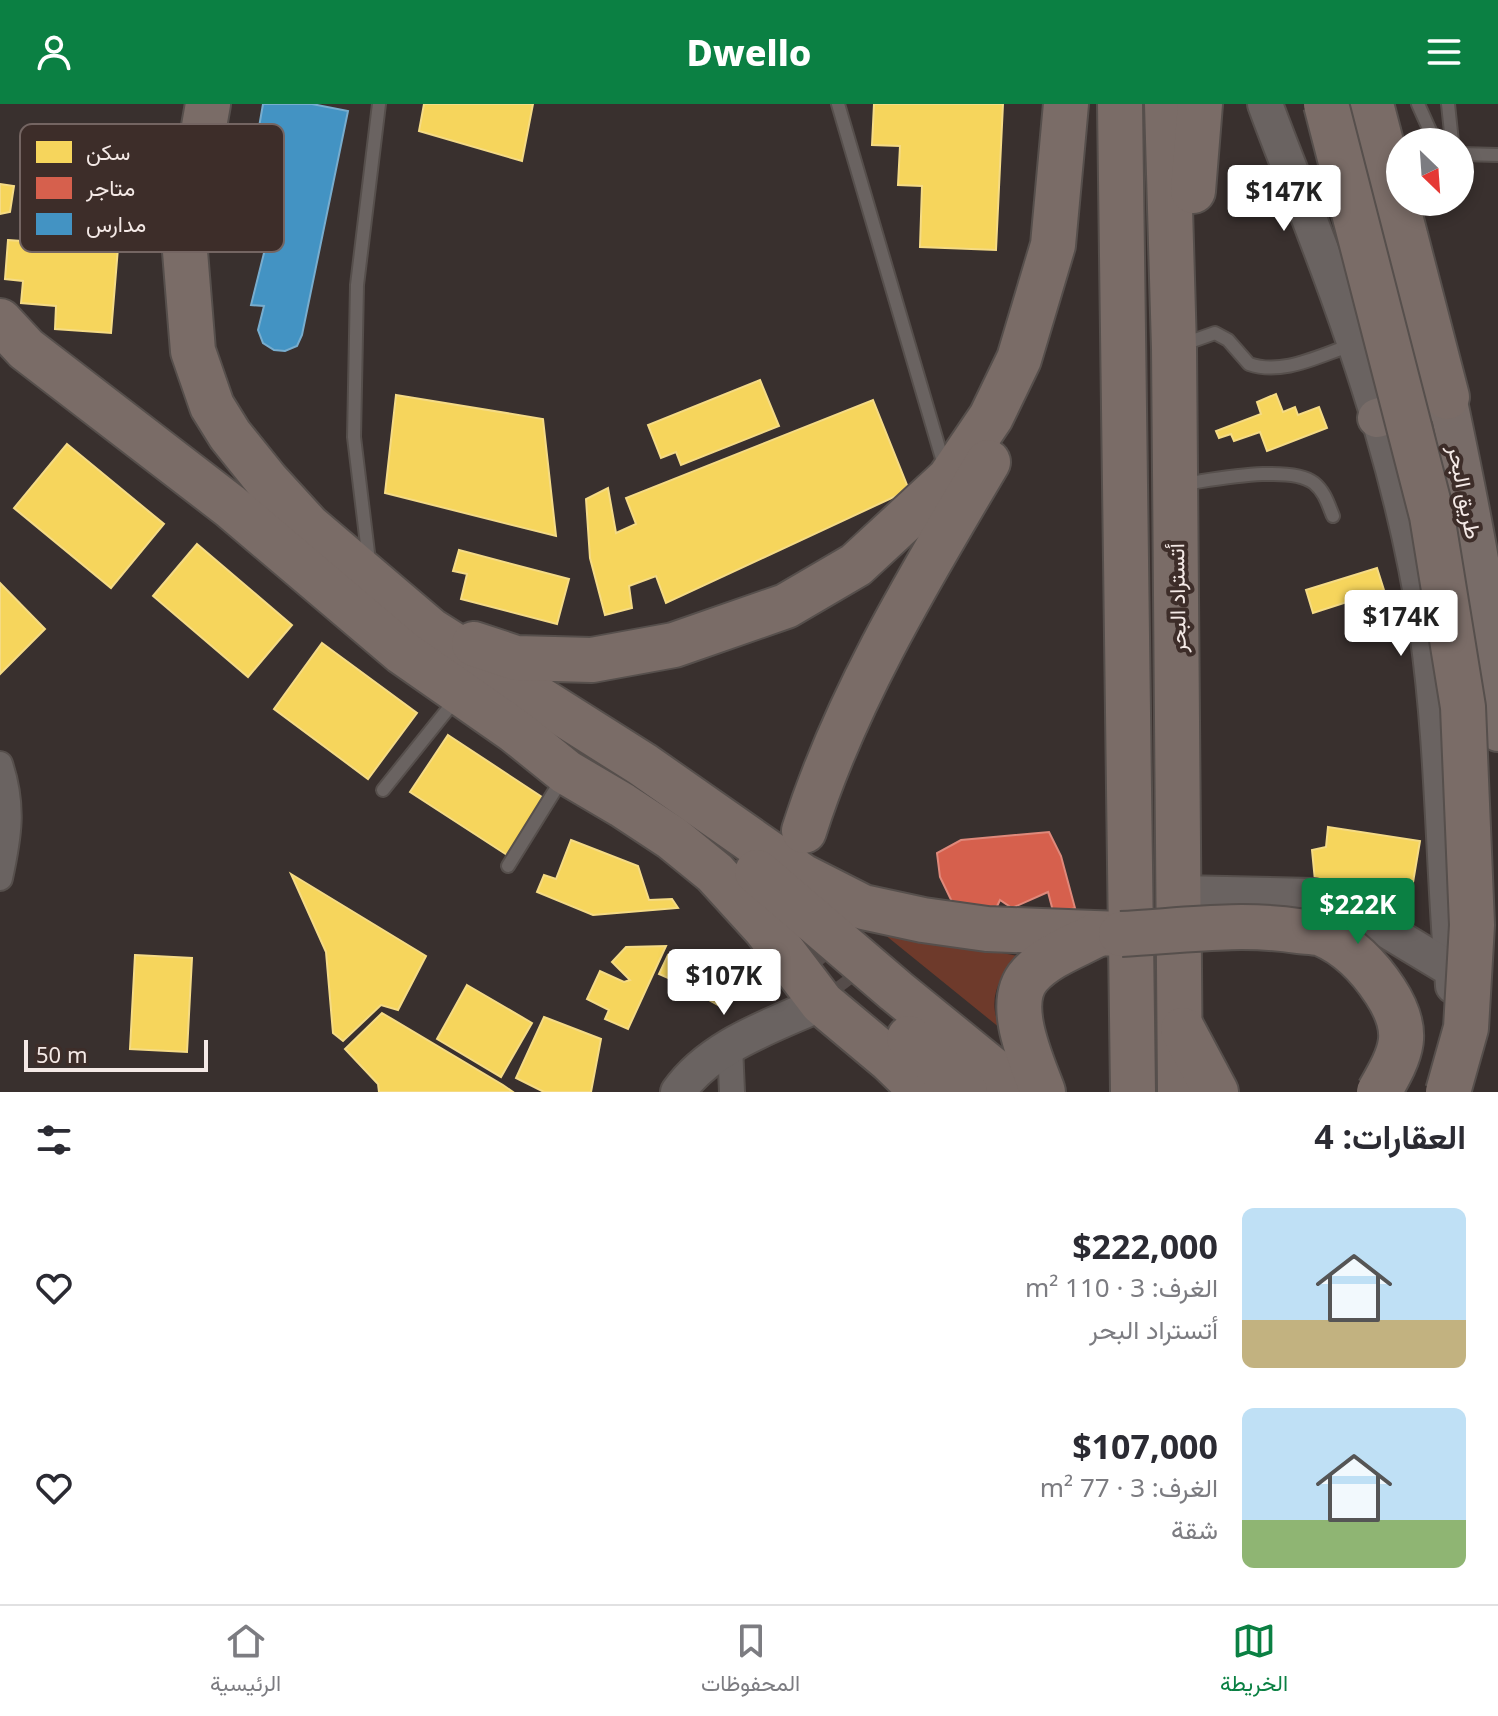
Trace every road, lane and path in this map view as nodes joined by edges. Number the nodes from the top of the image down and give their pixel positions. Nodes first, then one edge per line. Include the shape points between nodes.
1 (188, 104) edge
2 (208, 104) edge
3 (379, 104) edge
4 (838, 104) edge
5 (1066, 104) edge
6 (1087, 104) edge
7 (1120, 104) edge
8 (1167, 104) edge
9 (1200, 104) edge
10 (1265, 104) edge
11 (1326, 104) edge
12 (1371, 104) edge
13 (1418, 104) edge
14 (1448, 104) edge
15 (186, 124) edge
16 (204, 124) edge
17 (1429, 128) edge
18 (1451, 128) edge
19 (1474, 154) edge
20 (1498, 155) edge
21 (1053, 245) junction
22 (185, 252) edge
23 (1172, 327) junction
24 (9, 335) edge
25 (1355, 344) junction
26 (1447, 397) junction
27 (1377, 418) junction
28 (949, 479) junction
29 (1175, 485) junction
30 (1333, 516) dead end
31 (372, 580) junction
32 (430, 630) junction
33 (460, 693) junction
34 (515, 731) junction
35 (1498, 732) edge
36 (0, 764) edge
37 (566, 772) junction
38 (383, 790) dead end
39 (804, 831) dead end
40 (508, 866) dead end
41 (802, 876) junction
42 (0, 878) edge
43 (1180, 893) junction
44 (1101, 933) junction
45 (1452, 970) junction
46 (836, 994) junction
47 (1181, 1025) junction
48 (730, 1046) junction
49 (1027, 1091) edge
50 (678, 1092) edge
51 (732, 1092) edge
52 (923, 1092) edge
53 (965, 1092) edge
54 (1133, 1092) edge
55 (1180, 1092) edge
56 (1216, 1092) edge
57 (1379, 1092) edge
58 (1448, 1092) edge
59 (1460, 1092) edge

1 - 15 highway
2 - 16 highway
3 - 31 lane via 357,285 354,437
4 - 28 lane
5 - 21 highway
6 - 21 highway
7 - 54 highway
8 - 23 highway, أتستراد البحر
9 - 23 highway via 1189,253
10 - 25 street
11 - 58 highway, bridge via 1432,516 1463,707 1472,925 1466,1028
12 - 26 highway
13 - 17 lane
14 - 18 lane
19 - 20 lane
21 - 28 highway via 1019,359 991,417
21 - 39 highway via 1036,361 1013,420 893,624 817,789
22 - 31 highway via 193,351 212,406 298,515
23 - 25 lane via 1215,333 1249,364 1274,367
23 - 29 highway, أتستراد البحر
24 - 33 highway
25 - 27 street
26 - 27 main road
26 - 35 main road, طريق البحر via 1492,640
27 - 45 street via 1401,499 1427,630
28 - 32 highway via 856,565 786,606 674,645 592,660 516,658
29 - 30 lane via 1292,475 1312,481 1324,493
29 - 43 highway, أتستراد البحر
31 - 32 highway
32 - 41 highway via 642,764
33 - 34 highway
33 - 38 lane
34 - 37 highway
34 - 49 highway via 578,754 725,845
36 - 42 street via 10,819
37 - 40 lane
37 - 46 highway via 672,838 715,873
41 - 44 highway via 863,907 923,920 987,929
41 - 49 highway
43 - 45 street via 1313,896 1341,903
43 - 47 highway, أتستراد البحر
44 - 49 highway via 1045,962 1028,976 1020,992
44 - 57 highway, bridge via 1245,928 1321,934 1374,974 1393,1004 1403,1035
45 - 59 street
46 - 48 street
46 - 52 highway
46 - 53 highway
47 - 55 highway, أتستراد البحر
47 - 56 highway
48 - 50 street
48 - 51 street

